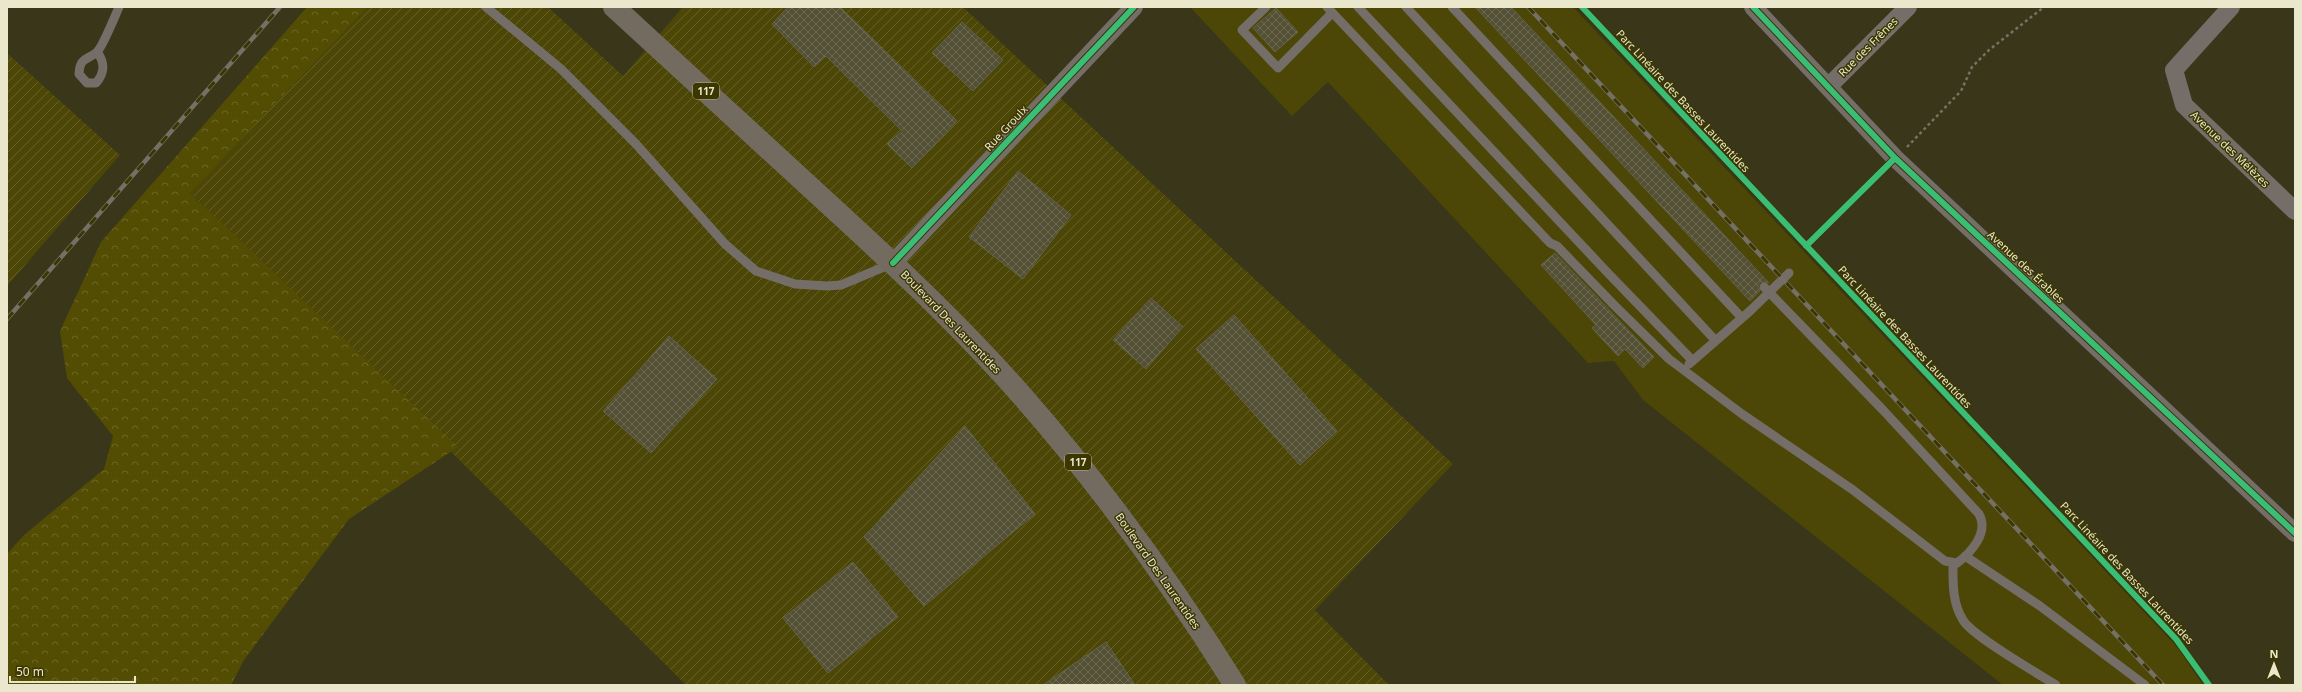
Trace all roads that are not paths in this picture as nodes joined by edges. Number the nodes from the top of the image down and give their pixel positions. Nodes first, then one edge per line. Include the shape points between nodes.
1 (119, 7) edge
2 (486, 7) edge
3 (614, 7) edge
4 (1134, 7) edge
5 (1266, 7) edge
6 (1358, 7) edge
7 (1406, 7) edge
8 (1452, 7) edge
9 (1753, 7) edge
10 (1908, 7) edge
11 (2231, 7) edge
12 (1329, 10) edge
13 (97, 52) dead end
14 (1828, 87) junction
15 (2295, 211) edge
16 (893, 263) junction
17 (1789, 273) dead end
18 (1767, 290) junction
19 (1742, 318) junction
20 (1715, 340) junction
21 (1692, 360) junction
22 (1684, 370) junction
23 (2295, 533) edge
24 (1965, 556) junction
25 (1953, 563) junction
26 (1235, 685) edge
27 (2056, 685) edge
28 (2145, 685) edge

1 - 13 lane
2 - 16 lane via 561,69 636,144 725,244 756,271 795,284 828,286 841,285
3 - 16 main road, Boulevard Des Laurentides / 117
4 - 16 street, Rue Groulx
5 - 12 lane via 1242,30 1278,68
6 - 21 lane via 1616,283
7 - 20 lane
8 - 19 lane
9 - 14 street, Avenue des Érables
10 - 14 street, Rue des Frênes
11 - 15 street, Avenue des Mélèzes via 2174,70 2184,105
12 - 22 lane via 1550,243 1558,246 1615,306 1669,359
14 - 23 street, Avenue des Érables via 1895,158
16 - 26 main road, Boulevard Des Laurentides / 117 via 1022,396 1088,475 1189,614
17 - 18 lane
18 - 19 lane
18 - 24 lane via 1979,514 1983,521 1982,533
19 - 20 lane
20 - 21 lane
21 - 22 lane
22 - 25 lane via 1742,414 1853,490 1945,561
24 - 25 lane via 1957,563
24 - 28 lane via 2040,606
25 - 27 lane via 1954,597 1963,621

